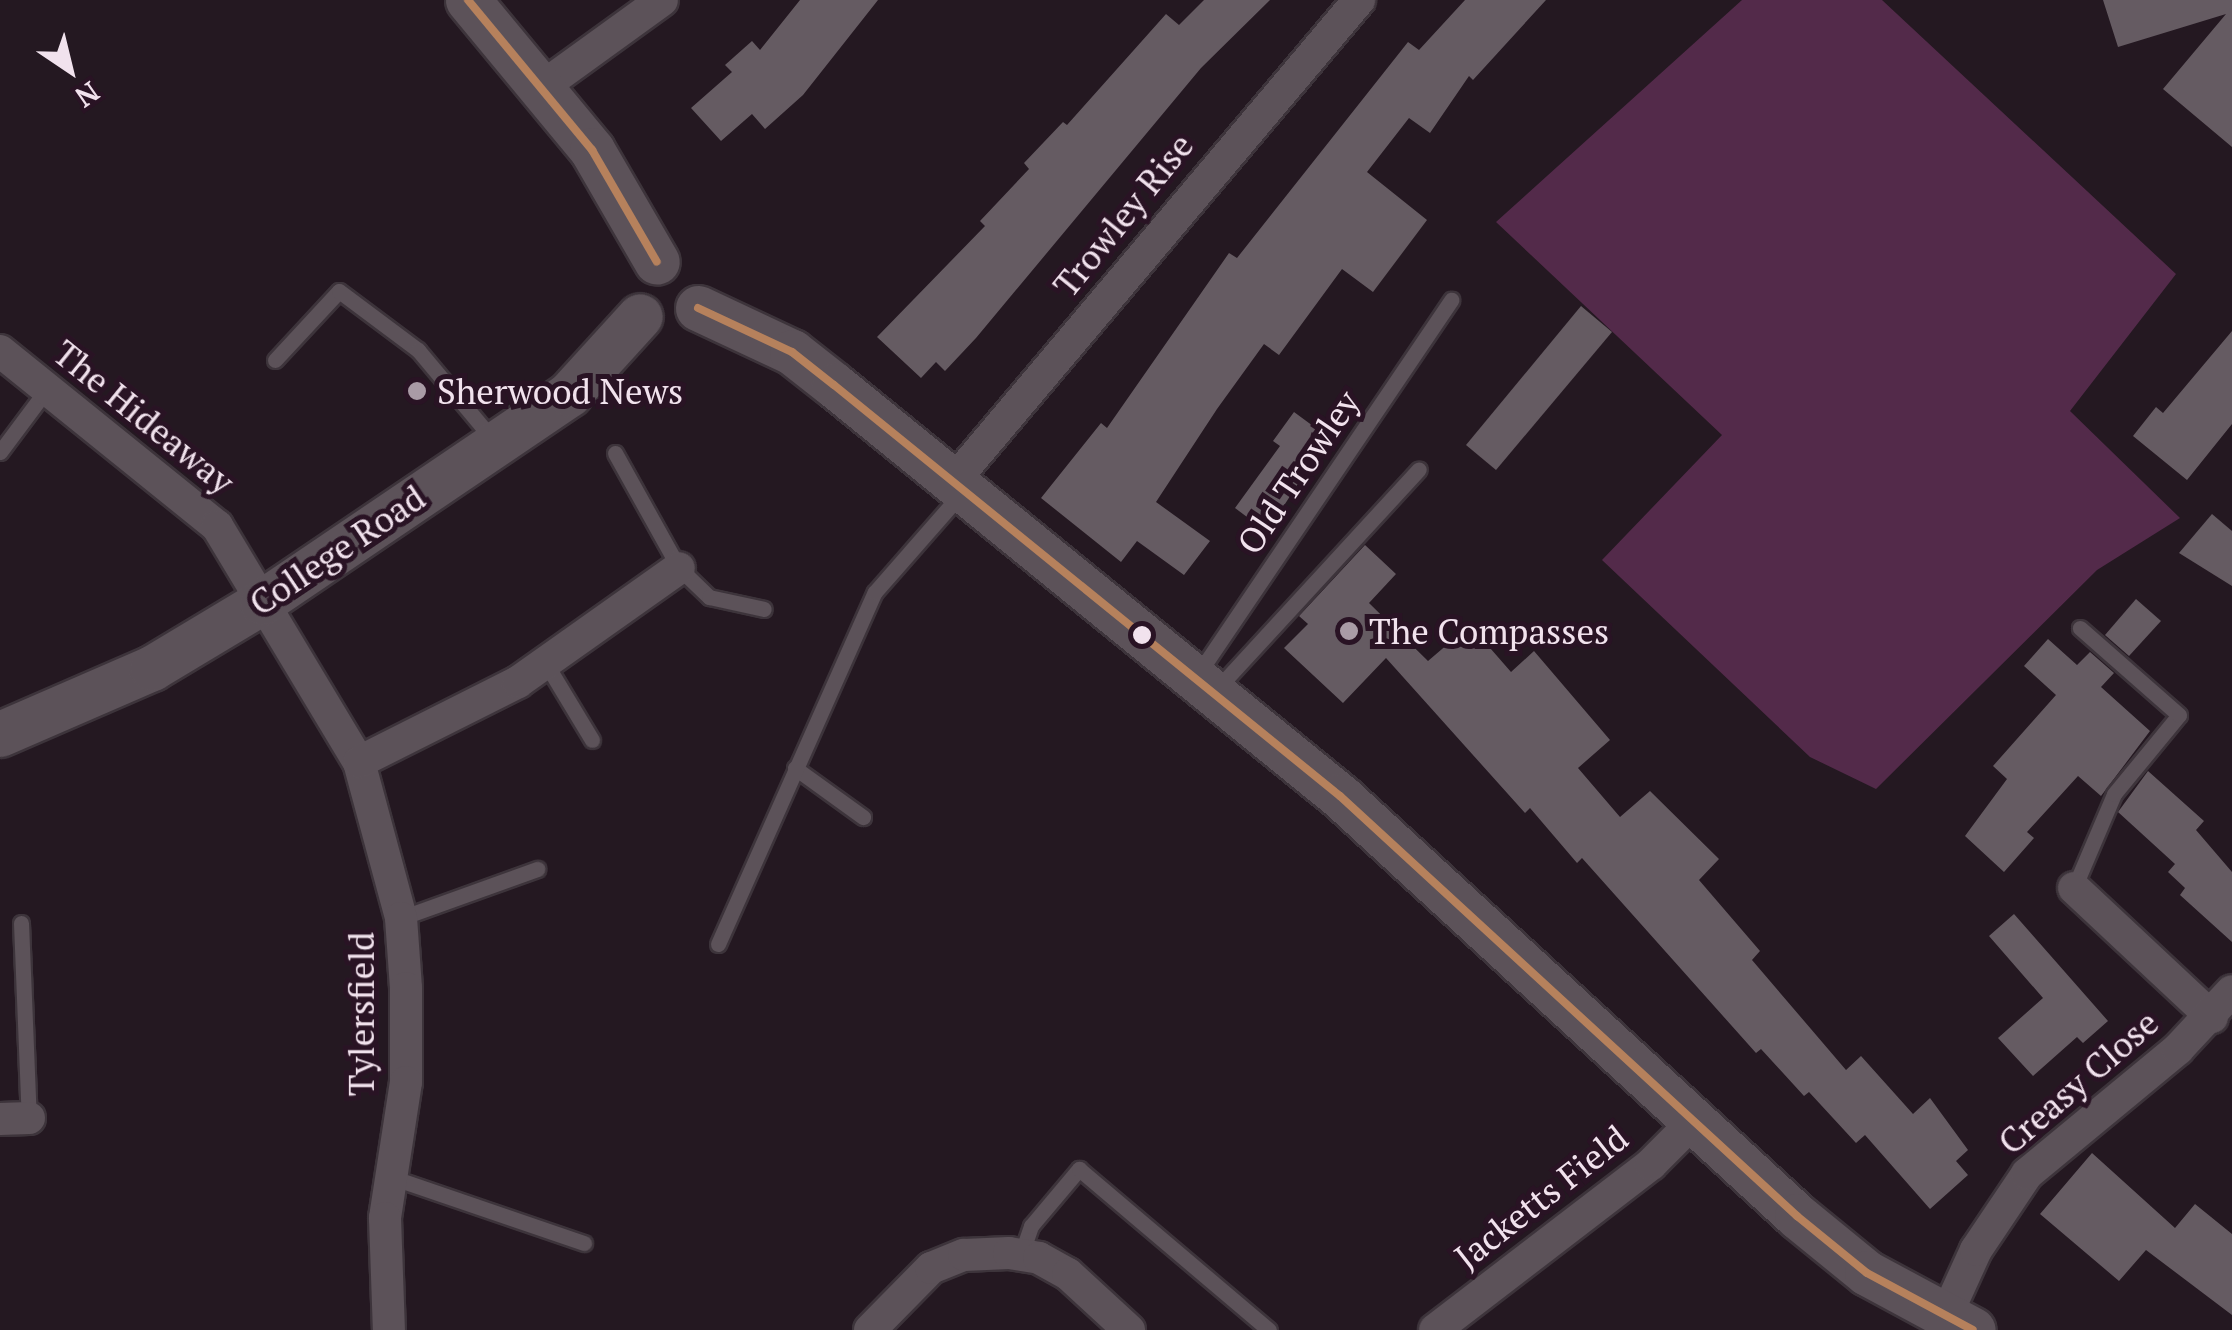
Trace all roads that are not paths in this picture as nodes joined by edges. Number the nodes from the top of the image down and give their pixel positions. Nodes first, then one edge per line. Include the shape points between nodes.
1 (468, 0) edge
2 (662, 0) edge
3 (1359, 0) edge
4 (542, 88) junction
5 (656, 262) junction
6 (1451, 300) dead end
7 (698, 308) junction
8 (640, 316) junction
9 (0, 351) edge
10 (275, 360) dead end
11 (46, 389) junction
12 (496, 443) junction
13 (0, 452) edge
14 (615, 453) dead end
15 (1419, 470) dead end
16 (957, 488) junction
17 (679, 568) junction
18 (262, 602) junction
19 (764, 609) dead end
20 (2080, 628) dead end
21 (545, 662) junction
22 (1204, 686) junction
23 (0, 734) edge
24 (592, 740) dead end
25 (359, 762) junction
26 (794, 768) junction
27 (863, 817) dead end
28 (537, 869) dead end
29 (2074, 888) joint
30 (401, 918) junction
31 (20, 922) dead end
32 (718, 944) dead end
33 (2232, 991) edge
34 (2212, 1018) junction
35 (15, 1118) edge
36 (1692, 1123) junction
37 (392, 1177) junction
38 (584, 1243) dead end
39 (1021, 1255) junction
40 (1959, 1324) edge
41 (389, 1330) edge
42 (870, 1330) edge
43 (1129, 1330) edge
44 (1270, 1330) edge
45 (1435, 1330) edge

1 - 4 street
2 - 4 street
3 - 16 street, Trowley Rise
4 - 5 street via 615,183
5 - 7 street via 688,268 700,286
5 - 8 street via 634,284
6 - 22 lane, Old Trowley
7 - 8 street via 671,328
7 - 16 street via 792,352
8 - 12 street, College Road via 568,394
9 - 11 street, The Hideaway
10 - 12 lane via 340,291 418,350
11 - 13 lane
11 - 18 street, The Hideaway via 200,508
12 - 18 street, College Road
14 - 17 lane
15 - 22 lane
16 - 22 street
16 - 26 lane via 875,592
17 - 19 lane via 709,597
17 - 21 street
18 - 23 street, College Road via 152,668
18 - 25 street, Tylersfield
20 - 29 lane via 2179,715 2114,794
21 - 24 lane
21 - 25 street
22 - 36 street via 1464,904
25 - 30 street, Tylersfield
26 - 27 lane
26 - 32 lane
28 - 30 lane
29 - 34 street, Creasy Close
30 - 37 street, Tylersfield via 406,1082
31 - 35 lane
33 - 34 street, Creasy Close
34 - 40 street, Creasy Close via 2027,1174 1976,1250
36 - 40 street via 1868,1273
36 - 45 street, Jacketts Field via 1651,1164
37 - 38 lane
37 - 41 street, Tylersfield via 385,1258
39 - 42 street via 964,1255 931,1268
39 - 43 street via 1068,1274
39 - 44 lane via 1031,1226 1079,1169

